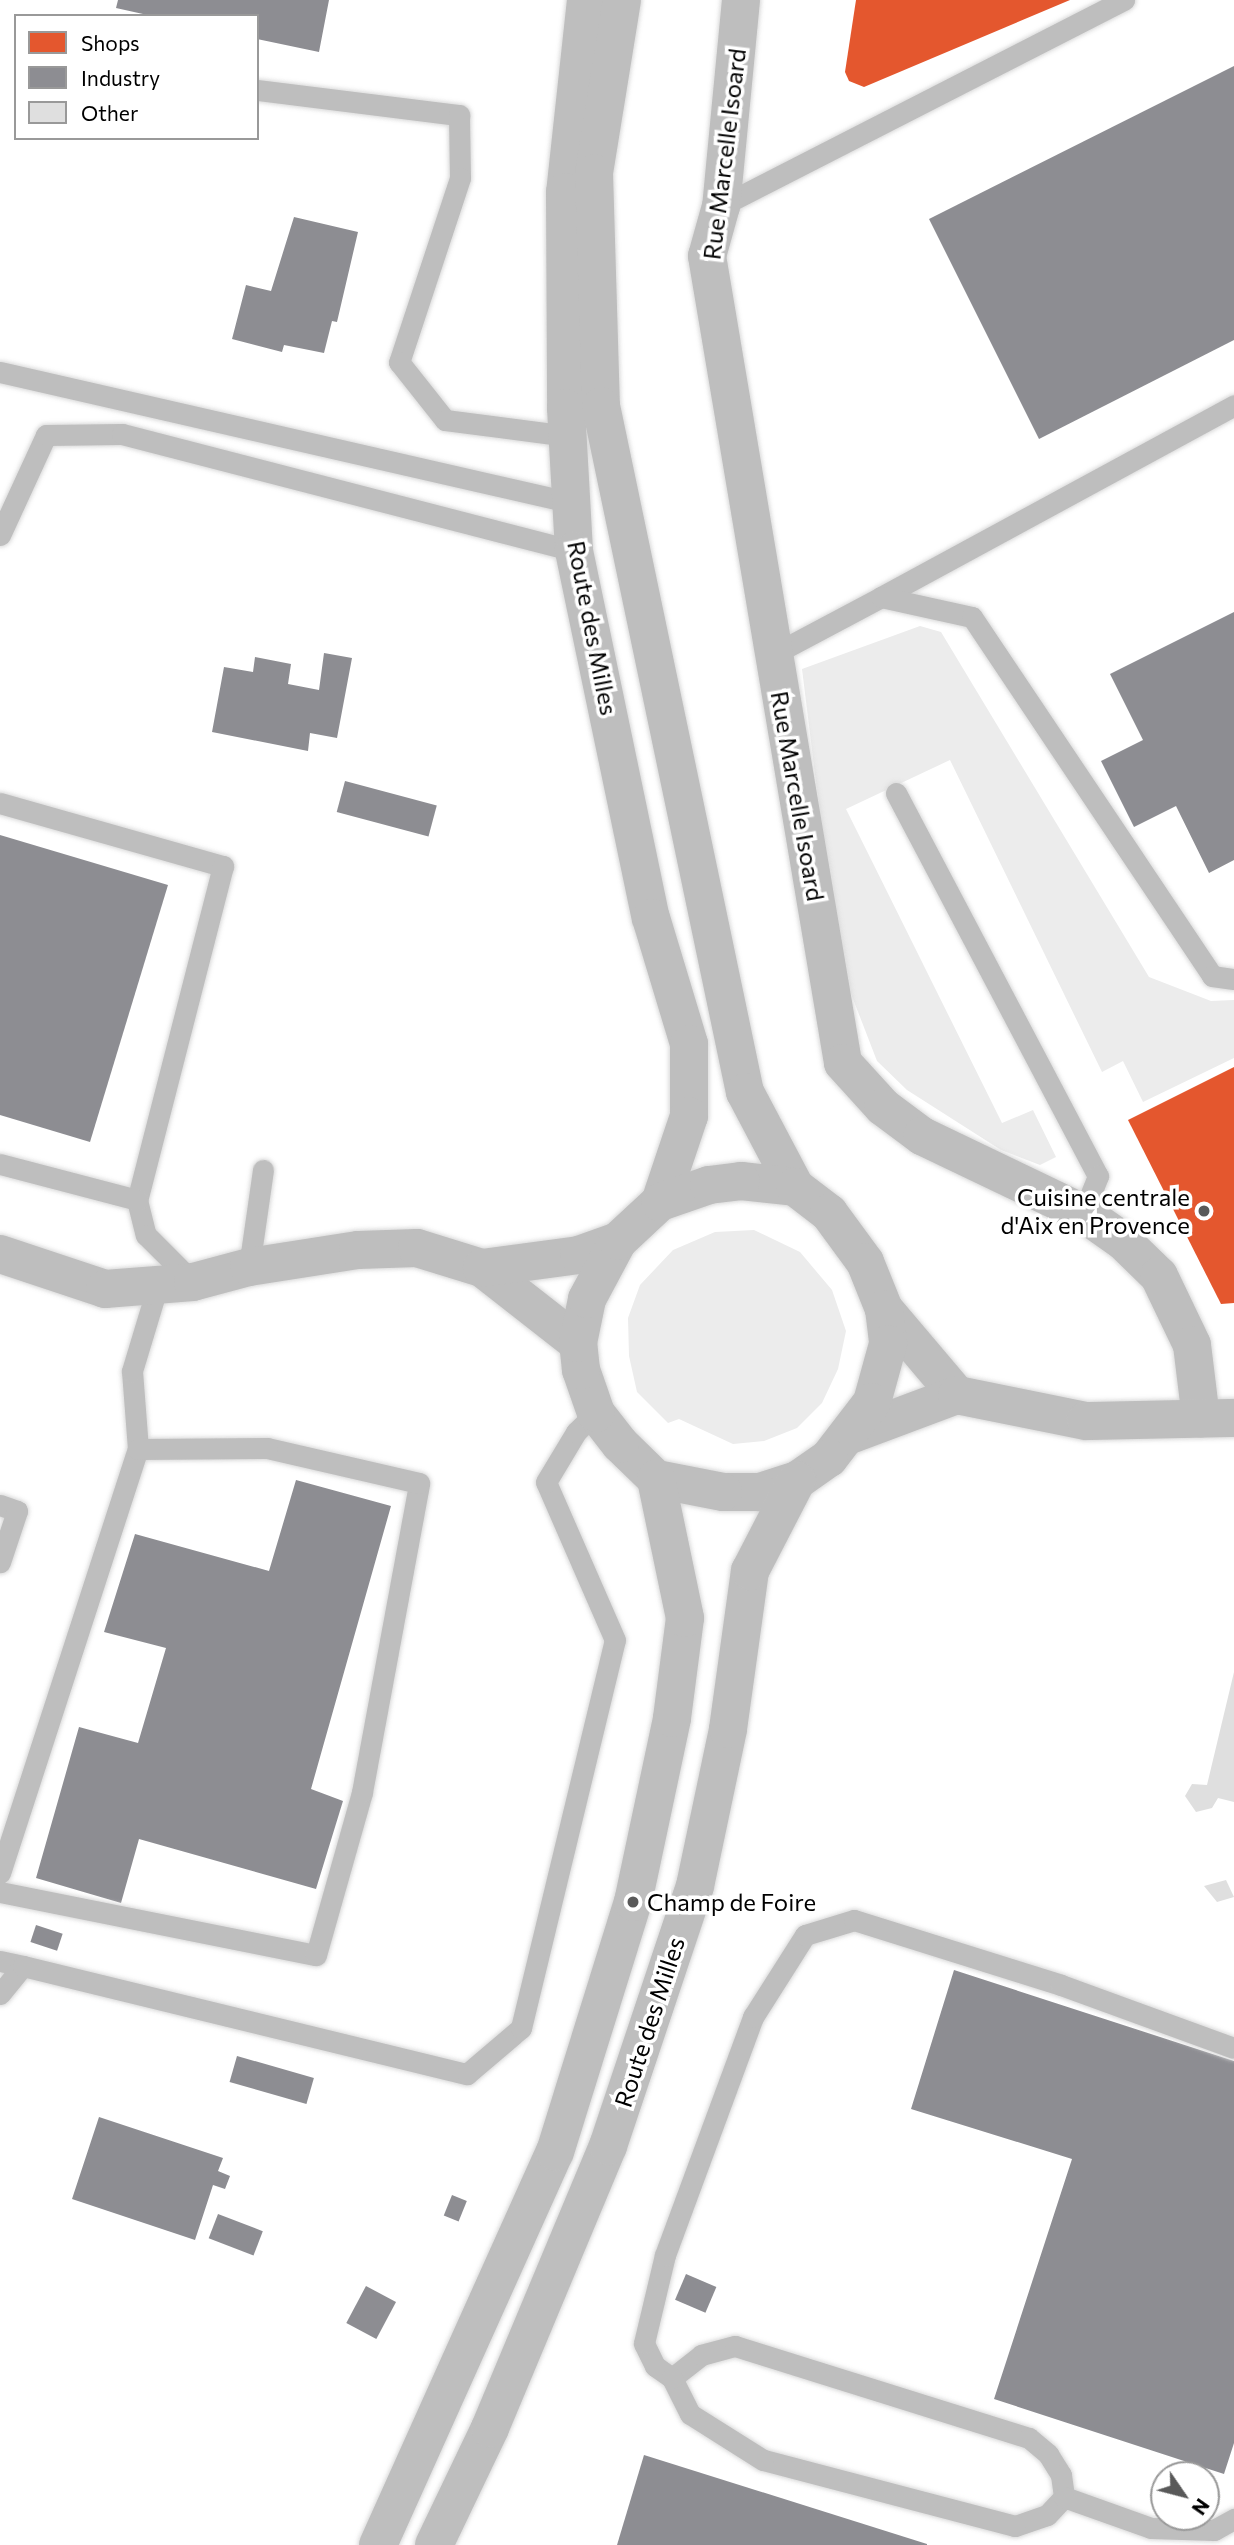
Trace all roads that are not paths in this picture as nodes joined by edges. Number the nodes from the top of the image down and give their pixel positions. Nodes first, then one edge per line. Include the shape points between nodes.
1 (586, 0) edge
2 (622, 0) edge
3 (741, 0) edge
4 (1124, 0) edge
5 (259, 90) edge
6 (721, 206) junction
7 (0, 372) edge
8 (1234, 405) edge
9 (568, 436) junction
10 (573, 503) junction
11 (0, 535) edge
12 (573, 551) junction
13 (881, 597) junction
14 (774, 654) junction
15 (897, 793) dead end
16 (0, 803) edge
17 (1234, 979) edge
18 (0, 1164) edge
19 (264, 1171) dead end
20 (795, 1187) junction
21 (673, 1197) junction
22 (137, 1200) junction
23 (1083, 1213) junction
24 (618, 1241) junction
25 (0, 1254) edge
26 (249, 1267) junction
27 (482, 1268) junction
28 (175, 1283) junction
29 (884, 1309) junction
30 (578, 1343) junction
31 (957, 1395) junction
32 (596, 1413) junction
33 (1217, 1418) edge
34 (850, 1435) junction
35 (138, 1449) junction
36 (656, 1479) junction
37 (797, 1480) junction
38 (0, 1505) edge
39 (0, 1562) edge
40 (0, 1873) edge
41 (0, 1892) edge
42 (0, 1961) edge
43 (23, 1966) junction
44 (0, 1994) edge
45 (1234, 2048) edge
46 (672, 2378) junction
47 (1064, 2497) junction
48 (1234, 2519) edge
49 (378, 2545) edge
50 (434, 2545) edge

1 - 9 main road, Route des Milles via 565,192
2 - 20 main road via 594,173 601,406 745,1092
3 - 6 main road, Rue Marcelle Isoard
4 - 6 lane
5 - 9 lane via 459,115 460,178 399,362 445,420
6 - 14 main road, Rue Marcelle Isoard via 707,256
7 - 10 lane
8 - 13 lane
9 - 10 main road, Route des Milles
10 - 12 main road, Route des Milles
11 - 12 lane via 46,435 121,434
12 - 21 main road, Route des Milles via 650,918 689,1044 689,1116
13 - 14 lane
13 - 17 lane via 972,617 1212,976
14 - 23 main road, Rue Marcelle Isoard via 843,1063 883,1107 922,1136
15 - 23 lane via 1098,1176
16 - 22 lane via 223,866
18 - 22 lane
19 - 26 lane
20 - 21 main road via 741,1181
20 - 29 main road via 829,1213 851,1240
21 - 24 main road
22 - 28 lane via 146,1235
23 - 33 main road, Rue Marcelle Isoard via 1124,1241 1159,1276 1192,1345
24 - 27 main road via 579,1255
24 - 30 main road via 587,1299
25 - 28 main road via 105,1289
26 - 27 main road via 358,1250 417,1248
26 - 28 main road
27 - 30 main road
28 - 35 lane via 132,1371
29 - 31 main road
29 - 34 main road via 888,1344 882,1379
30 - 32 main road via 581,1370
31 - 33 main road via 1086,1421
31 - 34 main road
32 - 36 main road
32 - 43 lane via 576,1432 546,1482 615,1640 521,2028 467,2074
34 - 37 main road via 829,1458
35 - 40 lane
35 - 41 lane via 267,1448 419,1483 362,1791 316,1955
36 - 37 main road via 723,1492 759,1492
36 - 49 main road, Route des Milles via 685,1618 672,1718 633,1902 555,2152
37 - 50 main road, Route des Milles via 750,1571 728,1729 695,1886 608,2146 490,2428
38 - 39 lane via 16,1511
42 - 43 lane
43 - 44 lane
45 - 46 lane via 1061,1985 854,1920 805,1935 753,2017 665,2255 644,2343 655,2365
46 - 47 lane via 690,2414 763,2460 1015,2526 1046,2515
46 - 47 lane via 701,2355 735,2346 1029,2438 1048,2454 1061,2475
47 - 48 lane via 1151,2528 1214,2530

